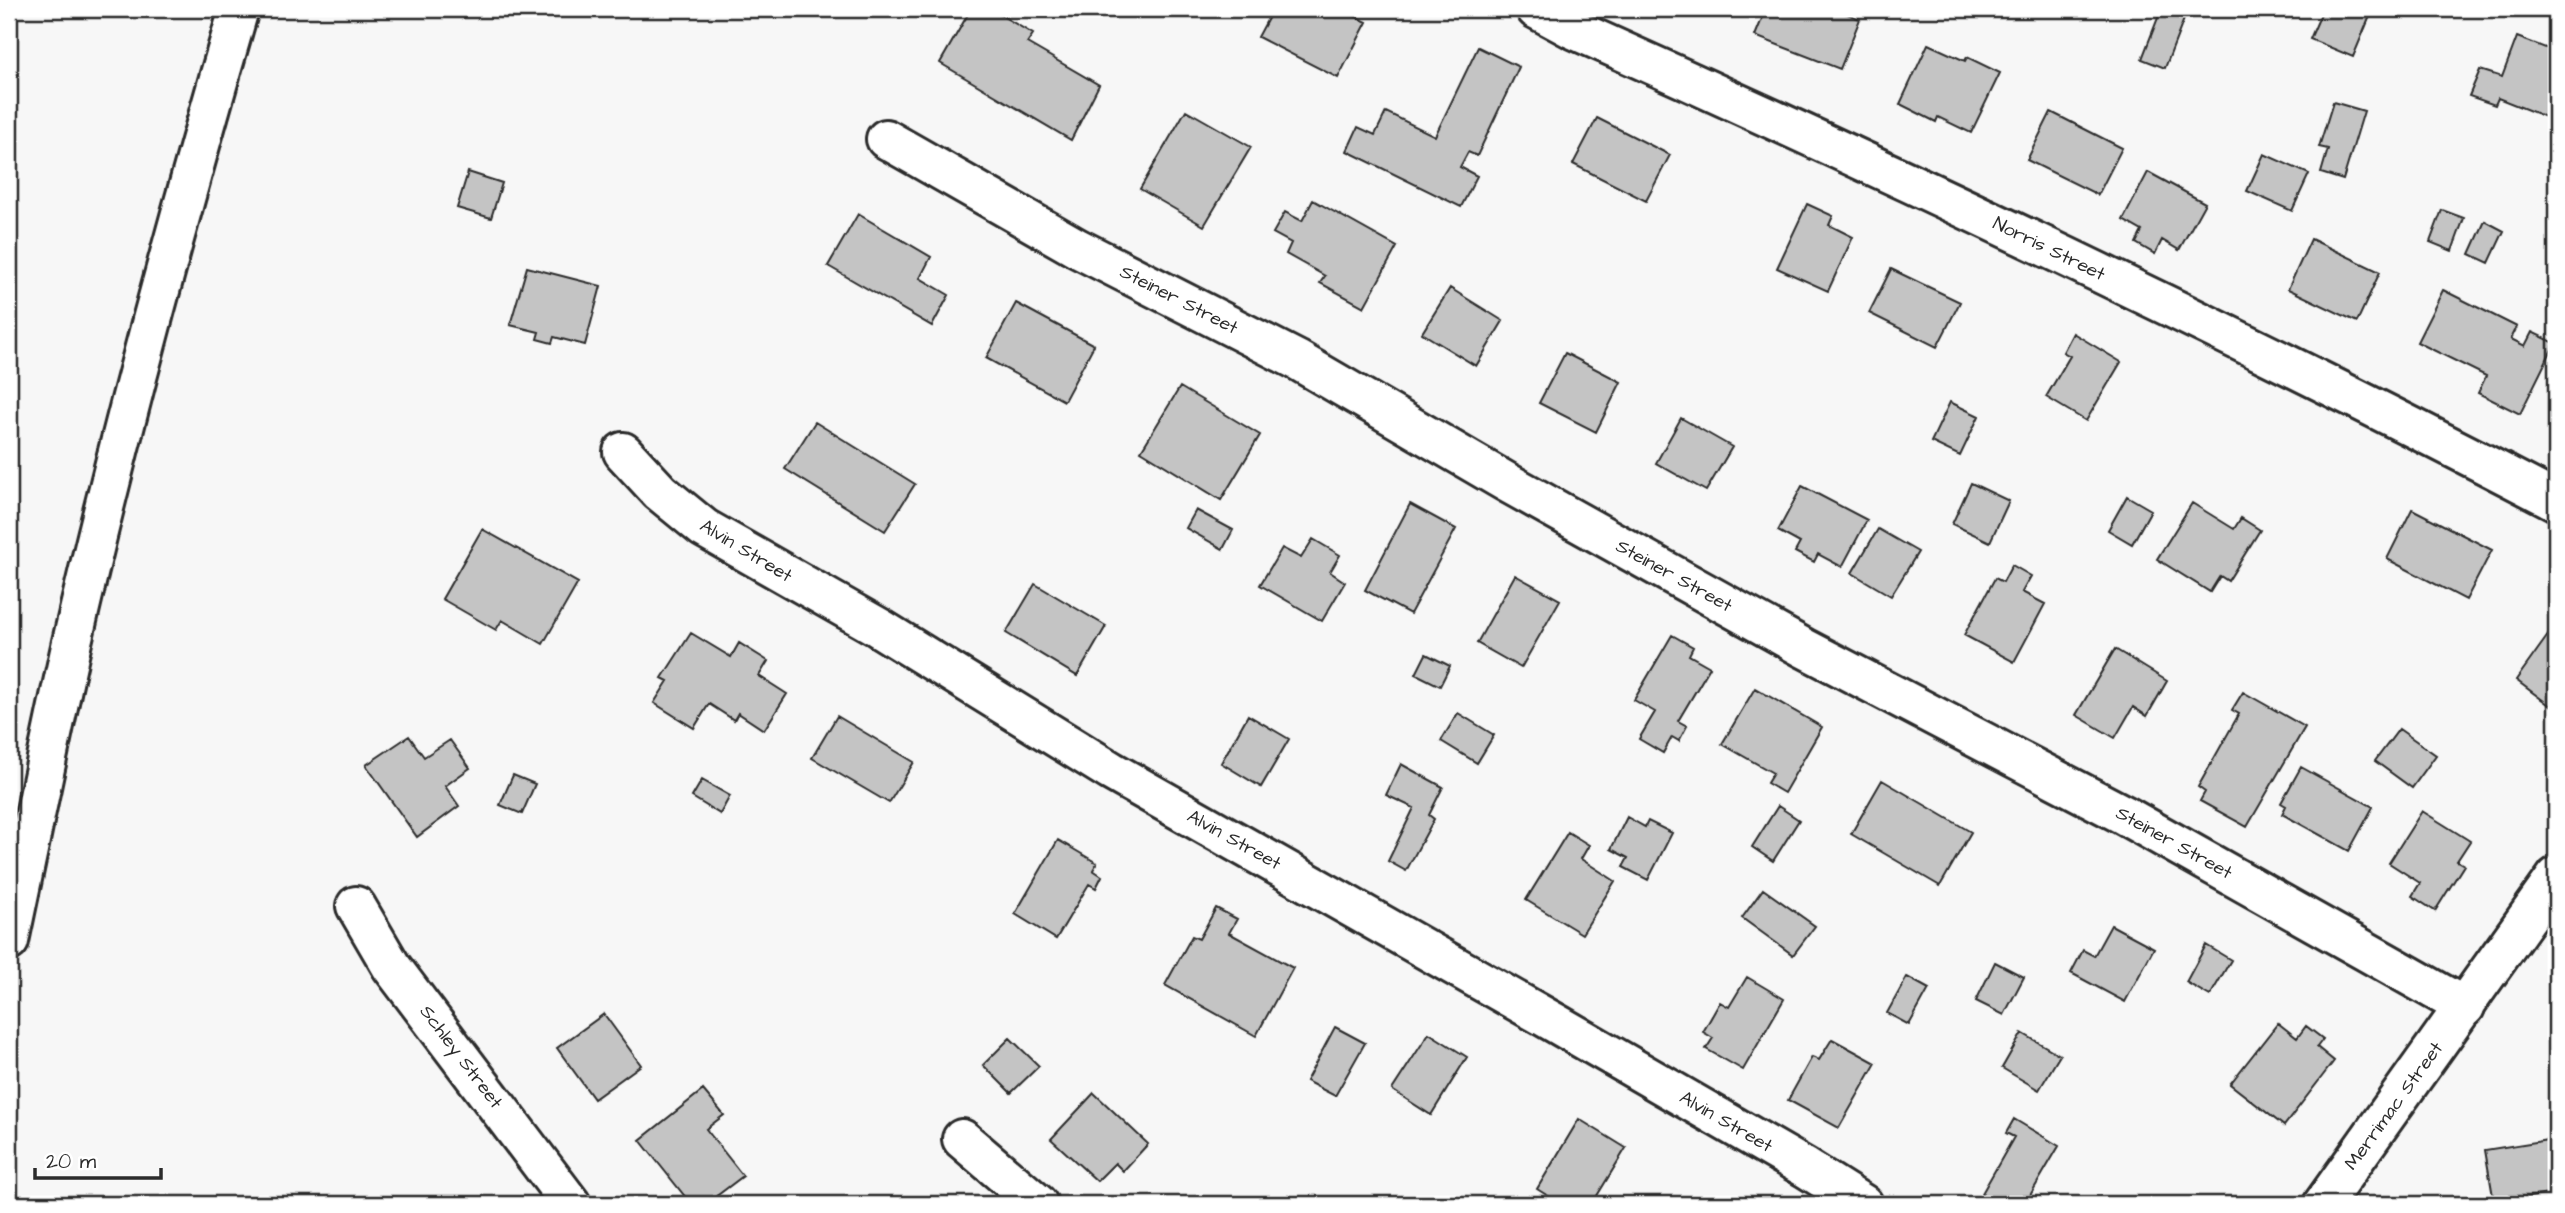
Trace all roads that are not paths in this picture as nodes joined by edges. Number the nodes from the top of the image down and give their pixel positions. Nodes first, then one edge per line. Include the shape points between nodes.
1 (239, 9) edge
2 (1536, 9) edge
3 (886, 139) dead end
4 (623, 452) dead end
5 (2556, 500) edge
6 (2556, 877) edge
7 (356, 906) dead end
8 (9, 941) edge
9 (2465, 1007) junction
10 (962, 1139) dead end
11 (571, 1204) edge
12 (1038, 1204) edge
13 (1863, 1204) edge
14 (2323, 1204) edge

1 - 8 main road via 141,362 72,641
2 - 5 main road, Norris Street via 2238,338
3 - 9 main road, Steiner Street via 1077,248 1297,360 1804,648 2124,815
4 - 13 main road, Alvin Street via 660,492 704,528 878,627 1111,771
6 - 9 main road, Merrimac Street
7 - 11 main road, Schley Street via 391,966
9 - 14 main road, Merrimac Street
10 - 12 main road

